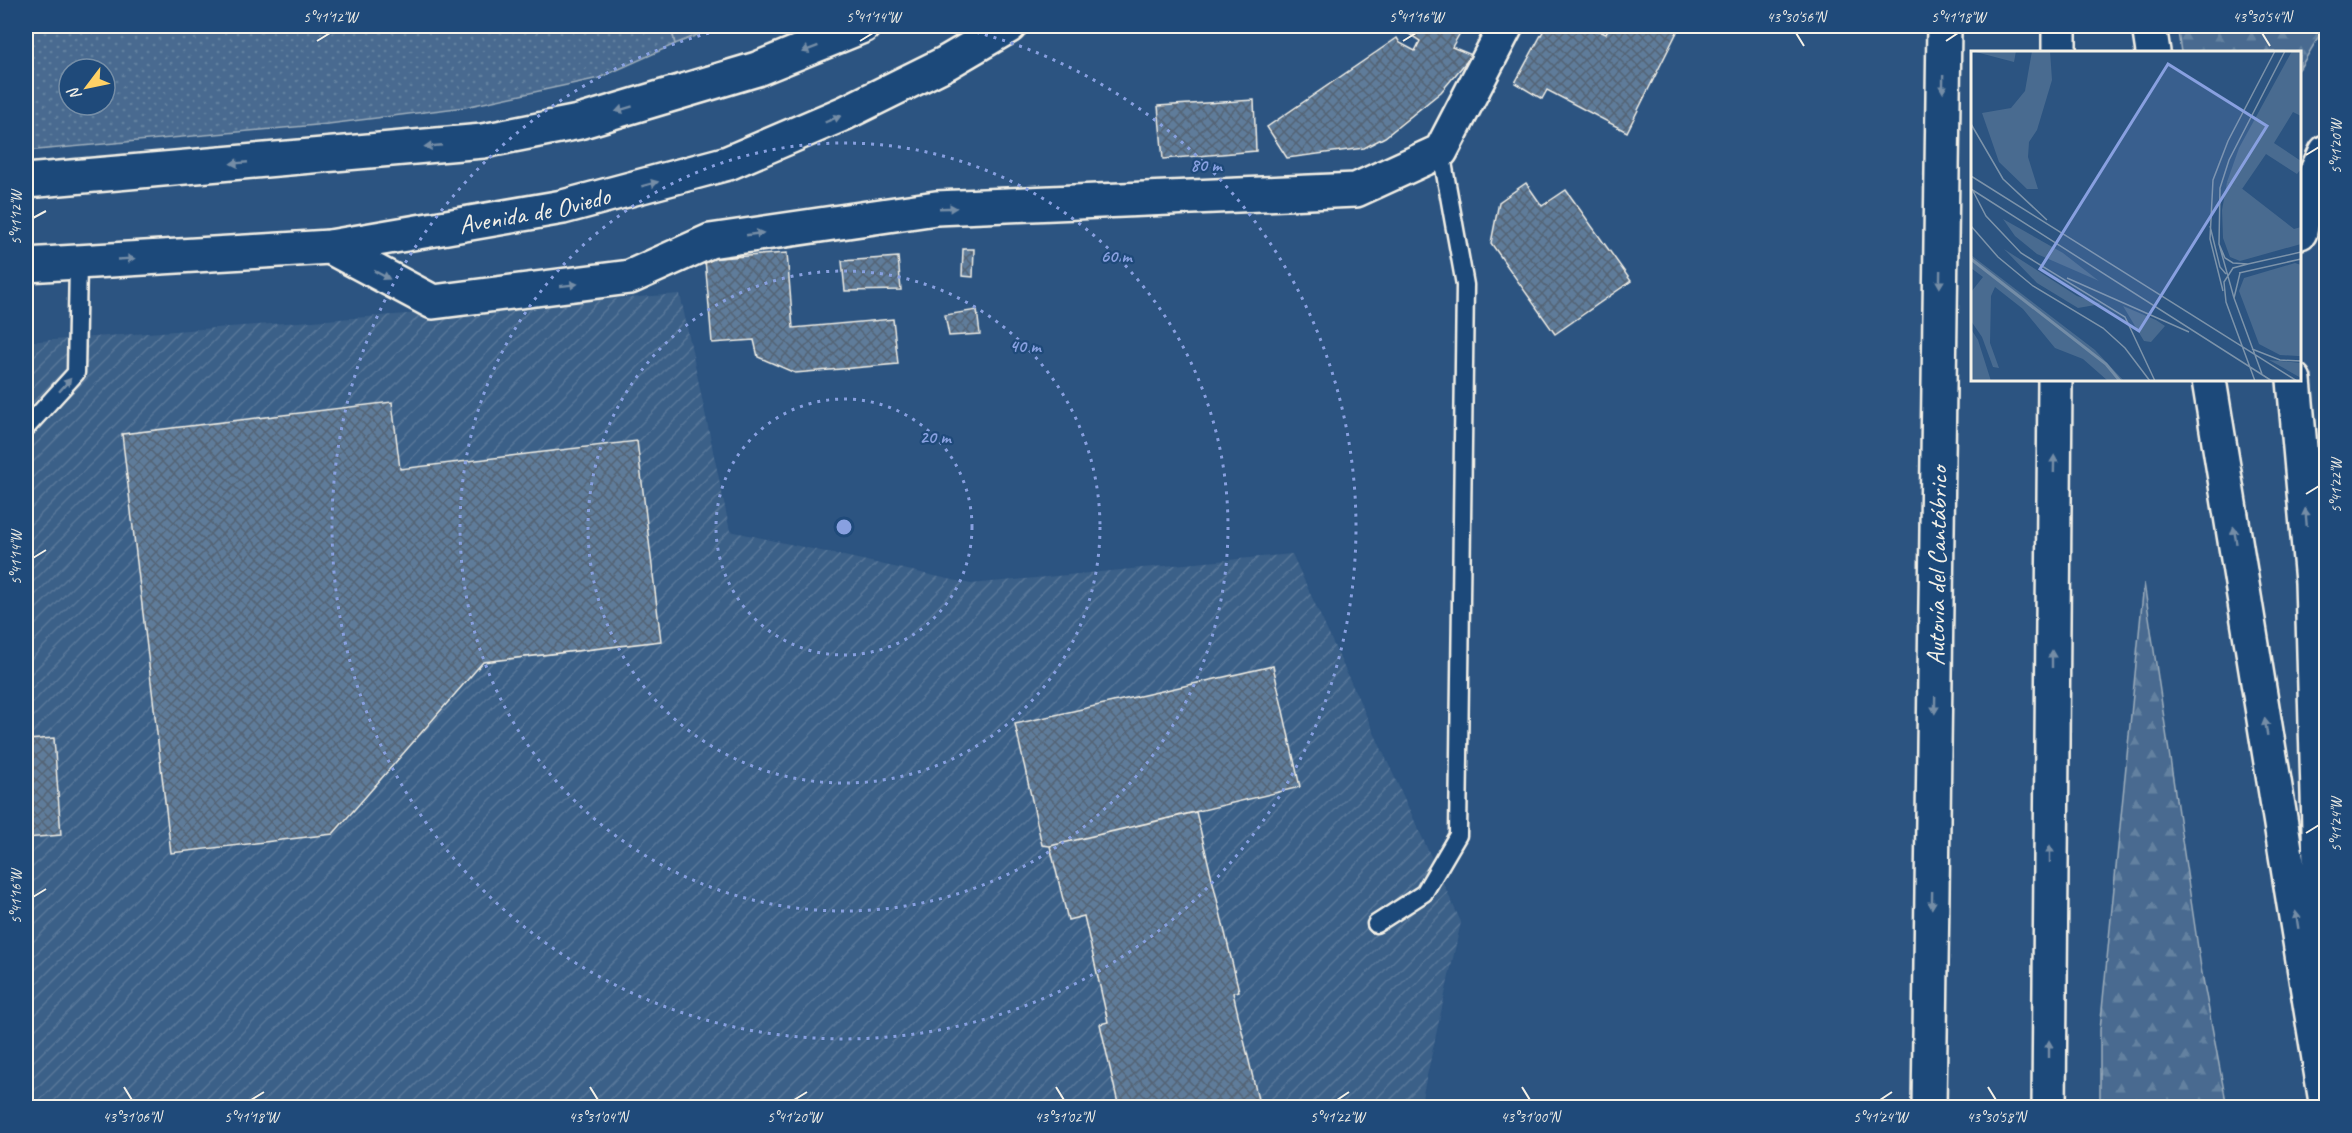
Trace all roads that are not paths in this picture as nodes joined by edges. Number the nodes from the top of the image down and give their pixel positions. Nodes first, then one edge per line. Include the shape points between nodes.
1 (863, 26) edge
2 (1009, 26) edge
3 (1506, 26) edge
4 (1944, 26) edge
5 (2059, 26) edge
6 (2149, 26) edge
7 (2059, 51) edge
8 (2153, 51) edge
9 (1441, 151) junction
10 (2326, 152) edge
11 (26, 181) edge
12 (2301, 227) edge
13 (330, 248) junction
14 (78, 261) junction
15 (26, 265) edge
16 (2055, 381) edge
17 (2208, 381) edge
18 (2294, 381) edge
19 (26, 428) edge
20 (1376, 924) dead end
21 (2326, 1102) edge
22 (1929, 1107) edge
23 (2049, 1107) edge
24 (2326, 1107) edge

1 -> 11 main road via 757,69 579,122 483,141
13 -> 2 main road, Avenida de Oviedo via 563,207 728,163 845,113 946,63
3 - 9 main road
4 -> 22 main road, Autovía del Cantábrico
5 - 7 main road
6 - 8 main road
13 -> 9 main road via 433,302 630,277 710,241 936,208 1356,190
9 - 20 lane via 1465,285 1458,836 1424,893
10 - 12 main road via 2308,190
14 -> 13 main road, Avenida de Oviedo
14 - 15 main road, Avenida de Oviedo
19 -> 14 lane via 76,373
23 -> 16 main road
21 -> 17 main road
21 -> 18 main road via 2312,582
21 - 24 main road

